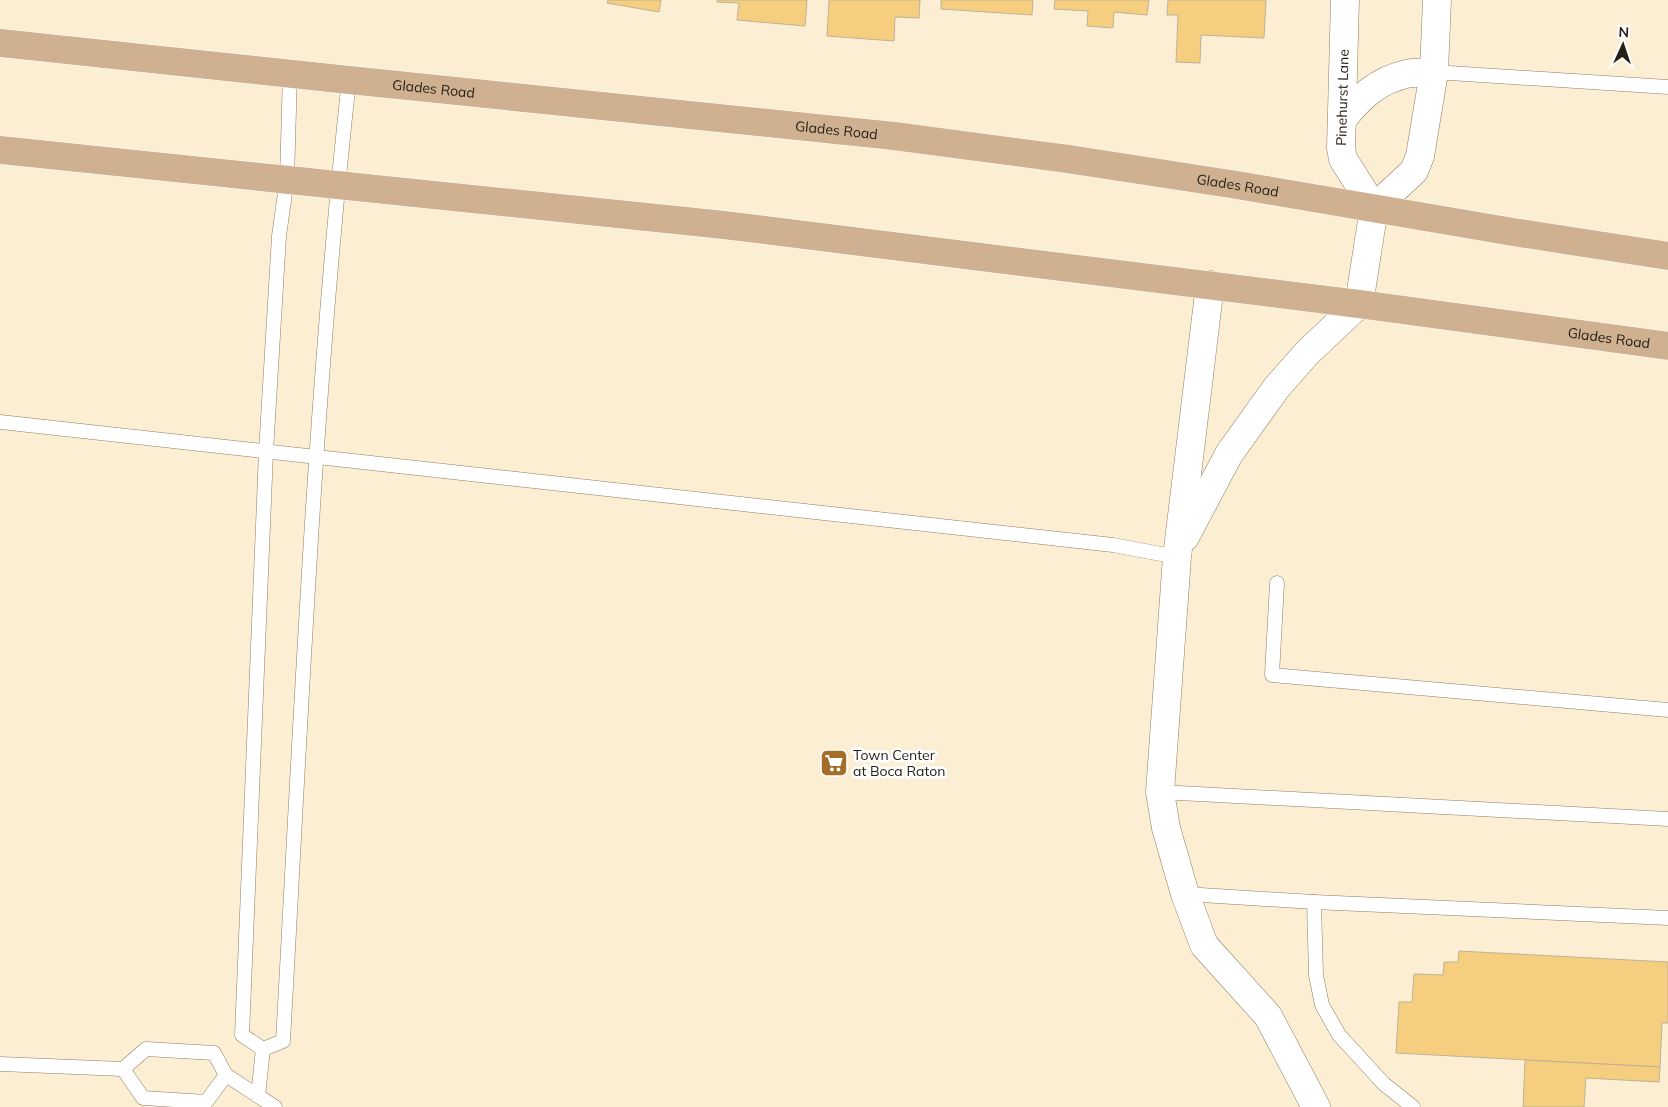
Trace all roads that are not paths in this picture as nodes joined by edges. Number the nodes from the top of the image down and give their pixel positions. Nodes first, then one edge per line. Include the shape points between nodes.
1 (1346, 0) edge
2 (1437, 0) edge
3 (0, 43) edge
4 (1434, 72) junction
5 (290, 74) junction
6 (348, 80) junction
7 (1668, 87) edge
8 (1342, 120) junction
9 (0, 150) edge
10 (287, 179) junction
11 (338, 184) junction
12 (1374, 208) junction
13 (1668, 256) edge
14 (1210, 285) junction
15 (1359, 304) junction
16 (1668, 346) edge
17 (0, 422) edge
18 (266, 452) junction
19 (316, 456) junction
20 (1177, 557) junction
21 (1277, 583) dead end
22 (1668, 710) edge
23 (1160, 792) junction
24 (1668, 818) edge
25 (1186, 894) junction
26 (1314, 902) junction
27 (1668, 918) edge
28 (263, 1049) junction
29 (0, 1064) edge
30 (123, 1069) junction
31 (226, 1074) junction
32 (258, 1096) junction
33 (155, 1103) edge
34 (275, 1107) edge
35 (1316, 1107) edge
36 (1413, 1107) edge

1 - 8 street, Pinehurst Lane
2 - 4 street
3 - 5 main road, Glades Road
4 - 7 lane
4 - 8 street via 1406,74 1377,85 1358,100
4 - 12 street via 1420,156 1414,171
5 - 6 main road, Glades Road
5 - 10 lane
6 - 11 lane
6 - 12 main road, Glades Road via 894,136 1086,162
8 - 12 street, Pinehurst Lane via 1343,159
9 - 10 main road, Glades Road
10 - 11 main road, Glades Road
10 - 18 lane via 279,236
11 - 14 main road, Glades Road via 724,225
11 - 19 lane
12 - 13 main road, Glades Road
12 - 15 street
14 - 15 main road, Glades Road
14 - 20 street
15 - 16 main road, Glades Road
15 - 20 street via 1308,352 1258,413 1229,454
17 - 18 lane
18 - 19 lane
18 - 28 lane via 242,1035
19 - 20 lane via 1104,544
19 - 28 lane via 283,1041
20 - 23 street
21 - 22 lane via 1272,675
23 - 24 lane
23 - 25 street via 1166,828
25 - 26 lane
25 - 35 street via 1204,945 1268,1016
26 - 27 lane
26 - 36 lane via 1316,975 1322,1006 1339,1035 1384,1084
28 - 32 lane
29 - 30 lane
30 - 31 lane via 146,1049 198,1051 214,1053
30 - 33 lane via 144,1098
31 - 32 lane
31 - 33 lane via 206,1102
32 - 34 lane

